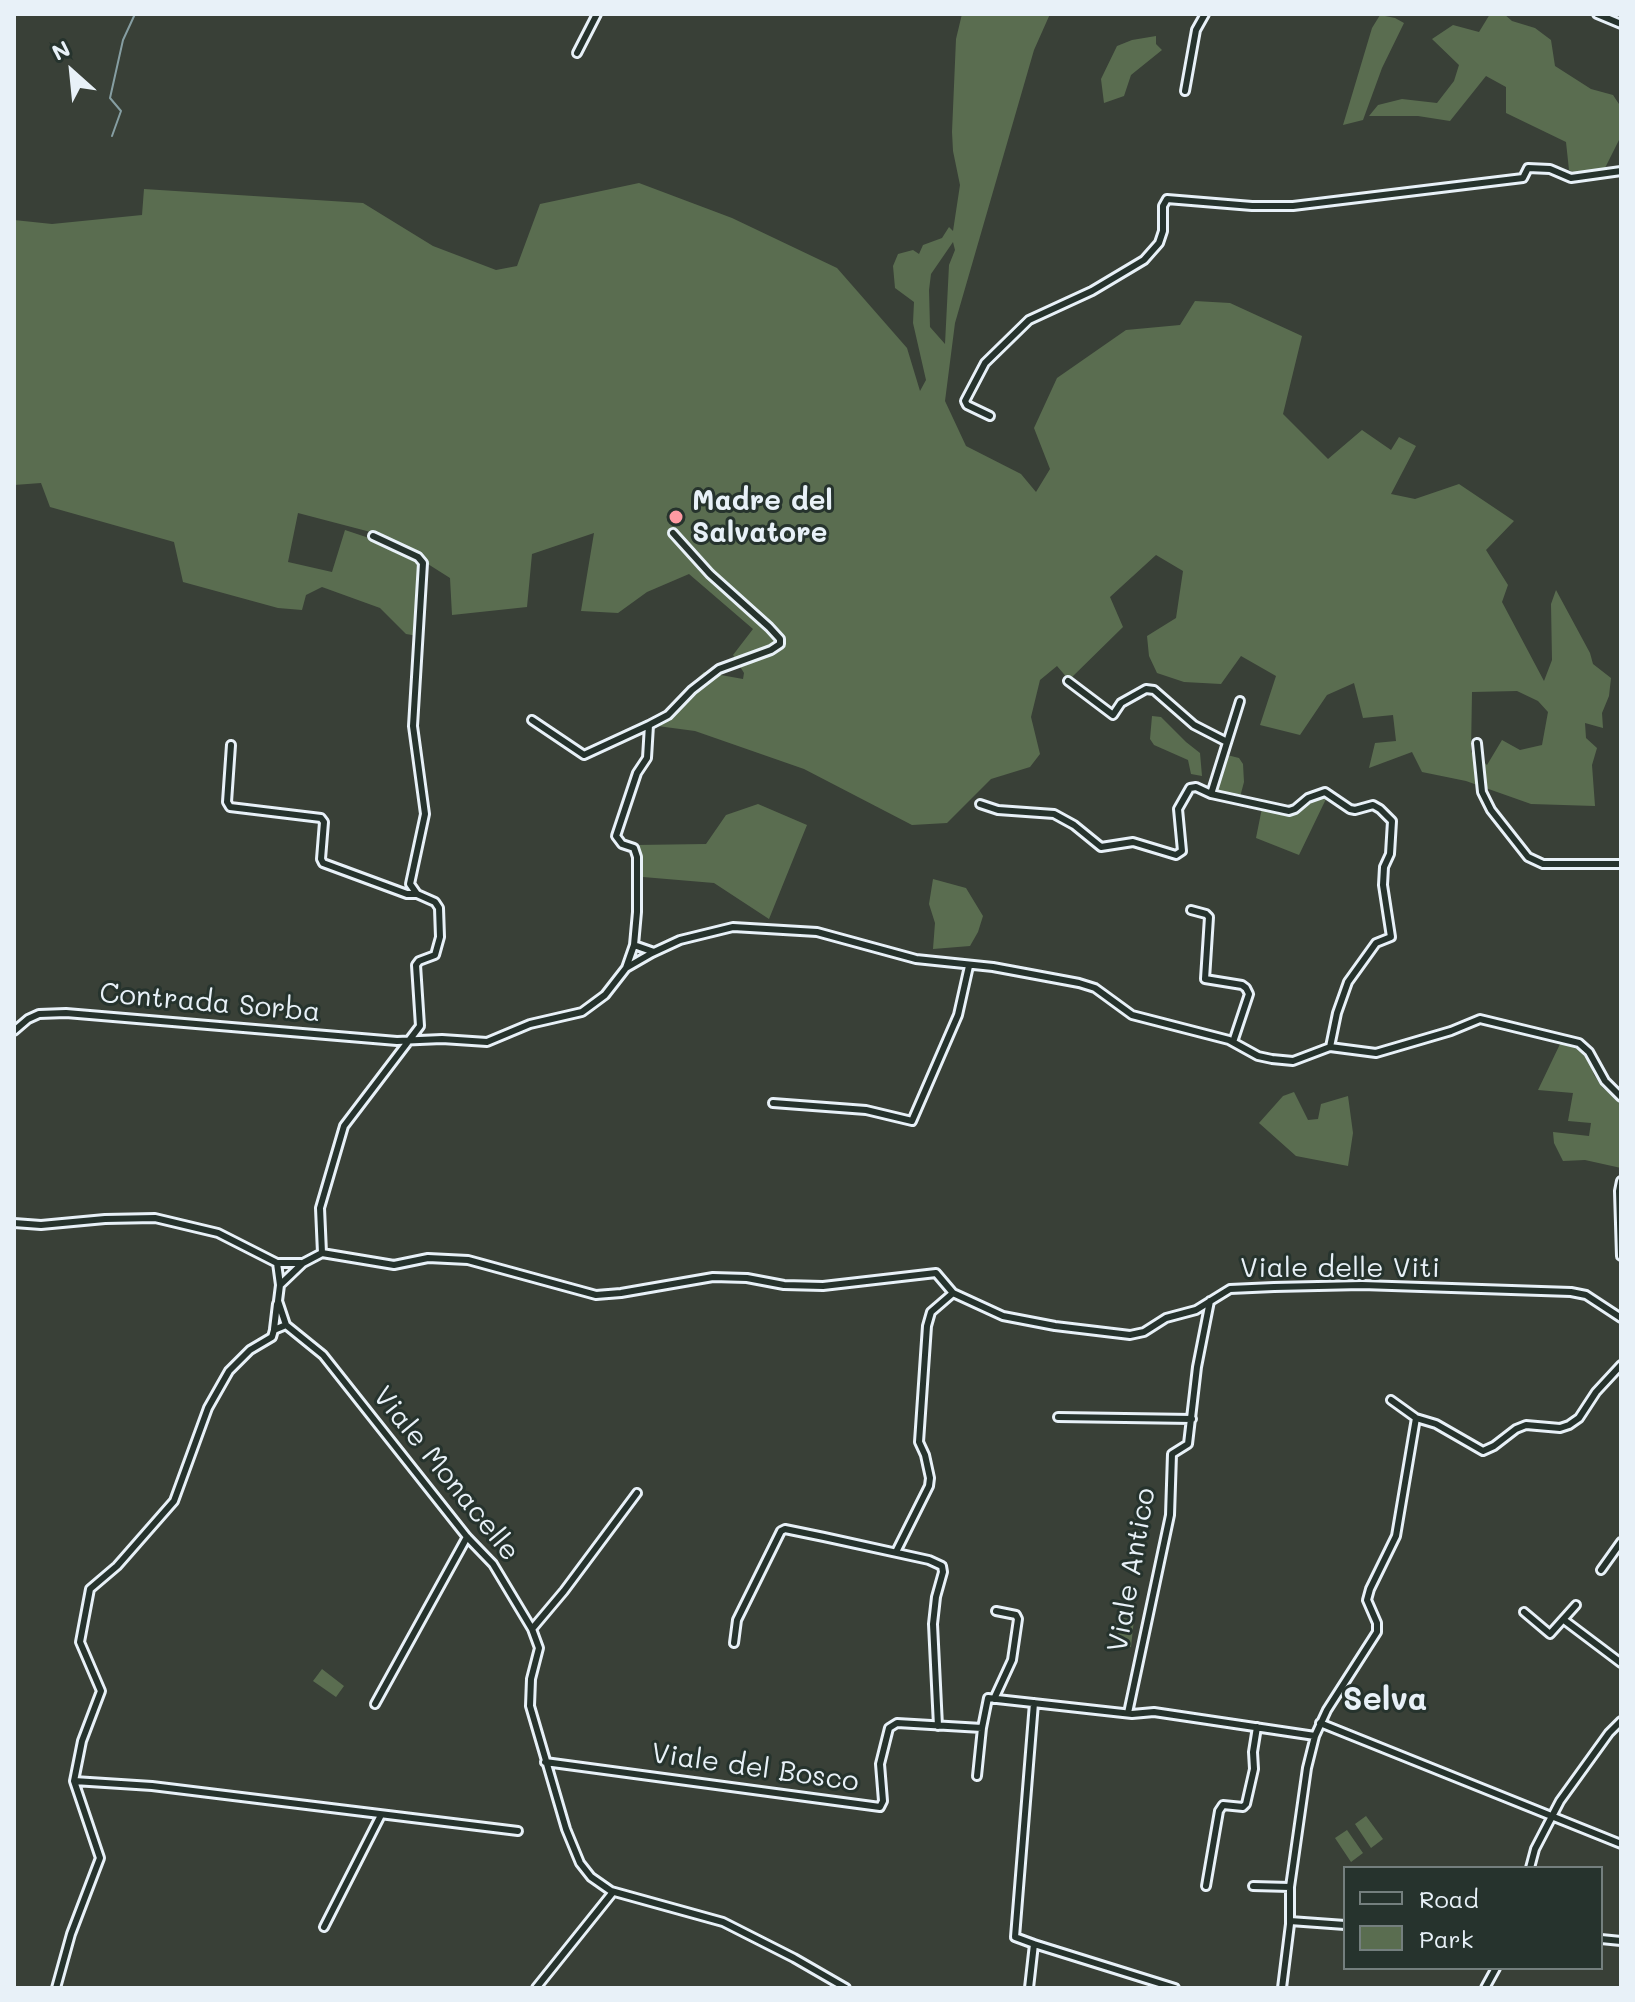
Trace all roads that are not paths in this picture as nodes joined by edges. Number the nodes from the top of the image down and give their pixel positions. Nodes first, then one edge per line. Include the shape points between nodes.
1 (597, 14) edge
2 (1205, 14) edge
3 (1597, 14) edge
4 (1621, 24) edge
5 (577, 53) dead end
6 (1185, 91) dead end
7 (1621, 171) edge
8 (990, 416) dead end
9 (673, 533) dead end
10 (373, 536) dead end
11 (1068, 681) dead end
12 (1240, 701) dead end
13 (532, 720) dead end
14 (649, 725) junction
15 (1227, 742) junction
16 (1477, 743) dead end
17 (231, 745) dead end
18 (1211, 794) junction
19 (980, 804) dead end
20 (1621, 864) edge
21 (417, 894) junction
22 (1191, 910) dead end
23 (634, 945) junction
24 (654, 952) junction
25 (969, 966) junction
26 (626, 968) junction
27 (14, 1031) edge
28 (409, 1041) junction
29 (1233, 1042) junction
30 (1330, 1047) junction
31 (1621, 1097) edge
32 (773, 1103) dead end
33 (1621, 1181) edge
34 (14, 1223) edge
35 (322, 1253) junction
36 (1621, 1256) edge
37 (277, 1263) junction
38 (303, 1263) junction
39 (280, 1285) junction
40 (953, 1293) junction
41 (278, 1301) junction
42 (1210, 1301) junction
43 (1621, 1318) edge
44 (286, 1325) junction
45 (274, 1330) junction
46 (1621, 1365) edge
47 (1391, 1400) dead end
48 (1058, 1417) dead end
49 (1416, 1418) junction
50 (1192, 1419) junction
51 (637, 1493) dead end
52 (467, 1537) junction
53 (1621, 1542) edge
54 (896, 1552) junction
55 (1601, 1570) dead end
56 (1576, 1605) dead end
57 (996, 1611) dead end
58 (1524, 1612) dead end
59 (1564, 1620) junction
60 (532, 1629) junction
61 (734, 1643) dead end
62 (1621, 1663) edge
63 (994, 1699) junction
64 (1034, 1703) junction
65 (375, 1704) dead end
66 (1128, 1713) junction
67 (1621, 1721) edge
68 (1320, 1723) junction
69 (938, 1726) junction
70 (1257, 1727) junction
71 (982, 1728) junction
72 (1315, 1736) junction
73 (545, 1762) junction
74 (977, 1776) dead end
75 (74, 1781) junction
76 (381, 1815) junction
77 (1551, 1816) junction
78 (518, 1831) dead end
79 (1621, 1844) edge
80 (1531, 1866) edge
81 (1206, 1886) dead end
82 (1253, 1886) dead end
83 (1290, 1887) junction
84 (613, 1892) junction
85 (1290, 1921) junction
86 (1343, 1925) edge
87 (324, 1927) dead end
88 (1034, 1944) junction
89 (1495, 1970) edge
90 (56, 1988) edge
91 (536, 1988) edge
92 (846, 1988) edge
93 (1029, 1988) edge
94 (1175, 1988) edge
95 (1282, 1988) edge
96 (1485, 1988) edge

1 - 5 street
2 - 6 street via 1196,30
3 - 4 street
7 - 8 street via 1571,178 1550,169 1528,168 1523,178 1283,207 1167,199 1159,243 1144,260 1029,320 985,363 965,401
9 - 14 street via 780,644 719,669 668,715
10 - 21 street via 423,563 413,726 425,814 410,884
11 - 15 street via 1113,715 1121,703 1154,690 1194,725
12 - 15 street
13 - 14 street via 584,755
14 - 23 street via 647,758 616,836 634,848 637,857
15 - 18 street
16 - 20 street via 1482,792 1528,857 1543,864
17 - 21 street via 230,807 321,818 323,863
18 - 19 street via 1190,788 1178,809 1182,851 1176,855 1133,842 1101,847 1054,814
18 - 30 street via 1289,811 1325,792 1355,810 1373,805 1392,821 1383,885 1391,937 1376,943 1348,982
21 - 28 street via 435,902 440,937 435,955 416,965 420,1026
22 - 29 street via 1209,917 1205,979 1242,985 1249,994
23 - 24 street
23 - 26 street
24 - 25 street via 733,927 817,932 916,959
24 - 26 street
25 - 29 street via 1079,983 1132,1015
25 - 32 street via 958,1015 912,1121 875,1111
26 - 28 street, Contrada Sorba via 605,995 582,1012 543,1019 487,1042
27 - 28 street, Contrada Sorba via 39,1014 66,1013
28 - 35 street via 344,1126 320,1208
29 - 30 street via 1258,1056 1293,1061
30 - 31 street via 1376,1053 1480,1019 1579,1043
33 - 36 street
34 - 37 street via 155,1218 218,1233
35 - 38 street
35 - 40 street, Viale delle Viti via 394,1265 428,1258 468,1260 596,1295 713,1277 823,1286 930,1272
37 - 38 street
37 - 39 street
38 - 39 street
39 - 41 street
40 - 42 street, Viale delle Viti via 1003,1316 1130,1335
40 - 54 street via 931,1312 927,1326 919,1442 930,1478
41 - 44 street
41 - 45 street
42 - 43 street, Viale delle Viti via 1230,1289 1274,1287 1571,1292 1586,1295
42 - 50 street, Viale Antico
44 - 45 street
44 - 52 street, Viale Monacelle via 323,1355
45 - 75 street via 272,1337 239,1359 218,1389 170,1507 90,1589 80,1642 101,1691
46 - 49 street via 1569,1425 1526,1425 1483,1451
47 - 49 street
48 - 50 street
49 - 68 street via 1396,1536 1367,1600 1377,1632
50 - 66 street, Viale Antico via 1188,1444 1172,1454 1170,1515
51 - 60 street
52 - 60 street, Viale Monacelle via 493,1564
52 - 65 street
53 - 55 street
54 - 61 street via 781,1531 737,1620
54 - 69 street via 942,1566 932,1648
56 - 59 street
57 - 63 street via 1018,1619 1012,1660
58 - 59 street via 1550,1634
59 - 62 street
60 - 73 street, Viale Monacelle via 539,1648 530,1706
63 - 64 street
63 - 71 street via 986,1701
64 - 66 street
64 - 88 street via 1015,1937
66 - 70 street
67 - 77 street
68 - 72 street
68 - 77 street
69 - 71 street, Viale del Bosco
69 - 73 street, Viale del Bosco via 897,1723 889,1728 880,1764 880,1807
70 - 72 street
70 - 81 street via 1246,1804 1223,1805
71 - 74 street
72 - 83 street
73 - 84 street, Viale Monacelle via 580,1863
75 - 76 street
75 - 90 street via 100,1858
76 - 78 street
76 - 87 street
77 - 79 street
77 - 80 street
82 - 83 street
83 - 85 street
84 - 91 street
84 - 92 street via 723,1922
85 - 86 street
85 - 95 street
88 - 93 street
88 - 94 street
89 - 96 street

